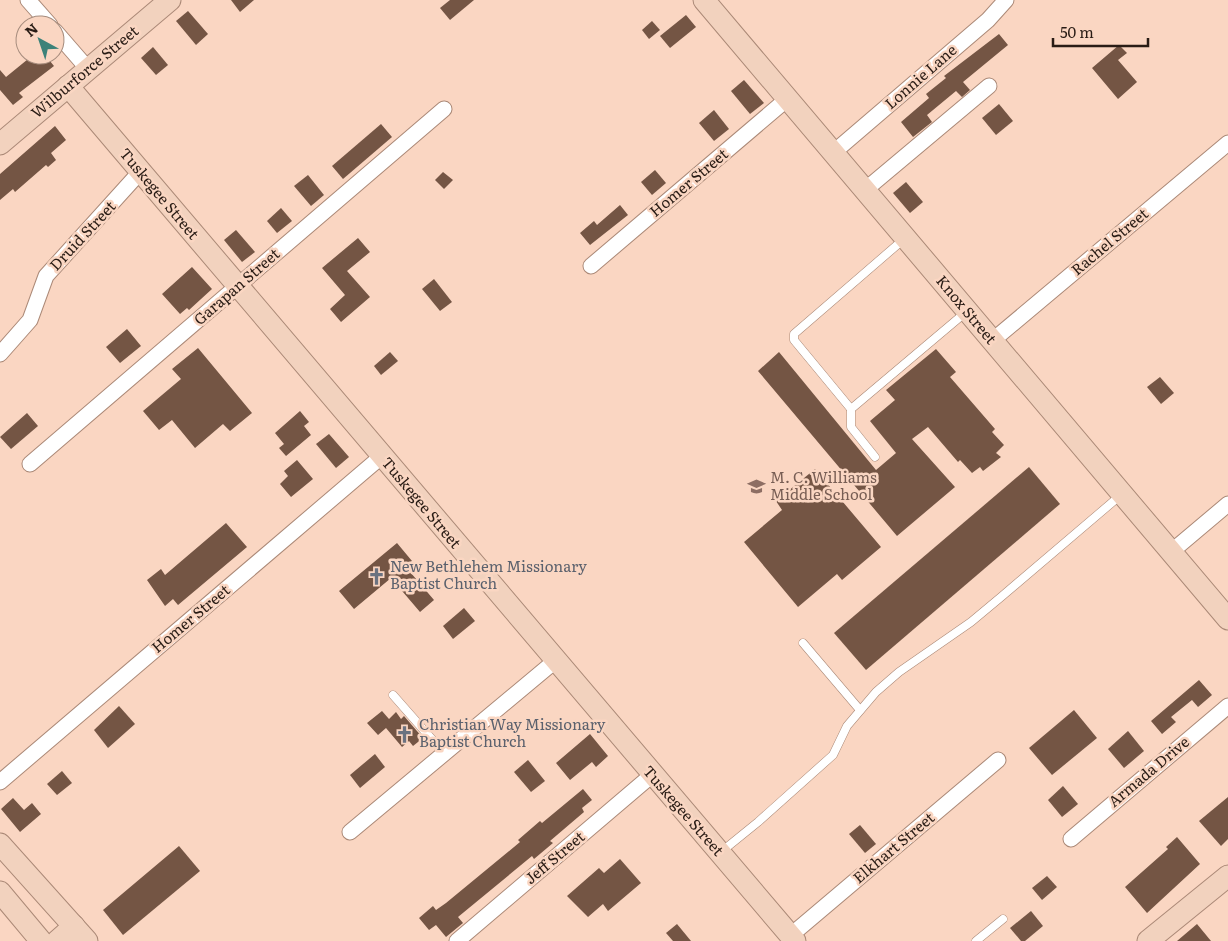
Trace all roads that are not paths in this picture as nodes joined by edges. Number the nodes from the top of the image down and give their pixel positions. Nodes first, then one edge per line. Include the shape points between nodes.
1 (28, 0) edge
2 (170, 0) edge
3 (704, 0) edge
4 (1006, 0) edge
5 (41, 15) edge
6 (65, 43) edge
7 (88, 69) junction
8 (68, 86) junction
9 (989, 86) dead end
10 (786, 100) junction
11 (444, 109) dead end
12 (1228, 143) edge
13 (0, 144) edge
14 (834, 152) junction
15 (140, 172) junction
16 (864, 190) junction
17 (905, 238) junction
18 (591, 266) dead end
19 (238, 287) junction
20 (967, 311) junction
21 (992, 341) junction
22 (0, 354) edge
23 (851, 409) junction
24 (382, 456) junction
25 (875, 456) dead end
26 (30, 464) dead end
27 (1122, 494) junction
28 (1228, 504) edge
29 (1171, 552) junction
30 (1228, 619) edge
31 (803, 643) dead end
32 (555, 661) junction
33 (393, 695) dead end
34 (1228, 706) edge
35 (860, 710) junction
36 (444, 753) junction
37 (998, 760) dead end
38 (652, 775) junction
39 (0, 782) edge
40 (350, 832) dead end
41 (1071, 839) dead end
42 (0, 844) edge
43 (719, 853) junction
44 (1228, 876) edge
45 (0, 892) edge
46 (1003, 919) dead end
47 (80, 934) edge
48 (792, 938) edge
49 (42, 941) edge
50 (57, 941) edge
51 (457, 941) edge
52 (976, 941) edge
53 (1148, 941) edge

1 - 5 street
2 - 7 street, Wilburforce Street
3 - 10 street, Knox Street
4 - 14 street, Lonnie Lane via 988,20
6 - 7 street
7 - 8 street, Wilburforce Street
8 - 13 street, Wilburforce Street
8 - 15 street, Tuskegee Street
9 - 16 street
10 - 14 street, Knox Street
10 - 18 street, Homer Street
11 - 19 street, Garapan Street
12 - 21 street, Rachel Street
14 - 16 street, Knox Street
15 - 19 street, Tuskegee Street
15 - 22 street, Druid Street via 46,276 30,320
16 - 17 street, Knox Street
17 - 20 street, Knox Street
17 - 23 lane via 794,334 794,340
19 - 24 street, Tuskegee Street
19 - 26 street, Garapan Street
20 - 21 street, Knox Street
20 - 23 lane
21 - 27 street, Knox Street
23 - 25 lane via 851,426
24 - 32 street, Tuskegee Street
24 - 39 street, Homer Street
27 - 29 street, Knox Street
27 - 35 lane via 971,622 899,672
28 - 29 street
29 - 30 street, Knox Street
31 - 35 lane
32 - 36 street
32 - 38 street, Tuskegee Street
33 - 36 lane
34 - 41 street, Armada Drive
35 - 43 lane via 846,726 833,755
36 - 40 street
37 - 48 street, Elkhart Street
38 - 43 street, Tuskegee Street
38 - 51 street, Jeff Street
42 - 47 street
43 - 48 street, Tuskegee Street
44 - 53 street
45 - 49 street
46 - 52 lane
47 - 50 street

